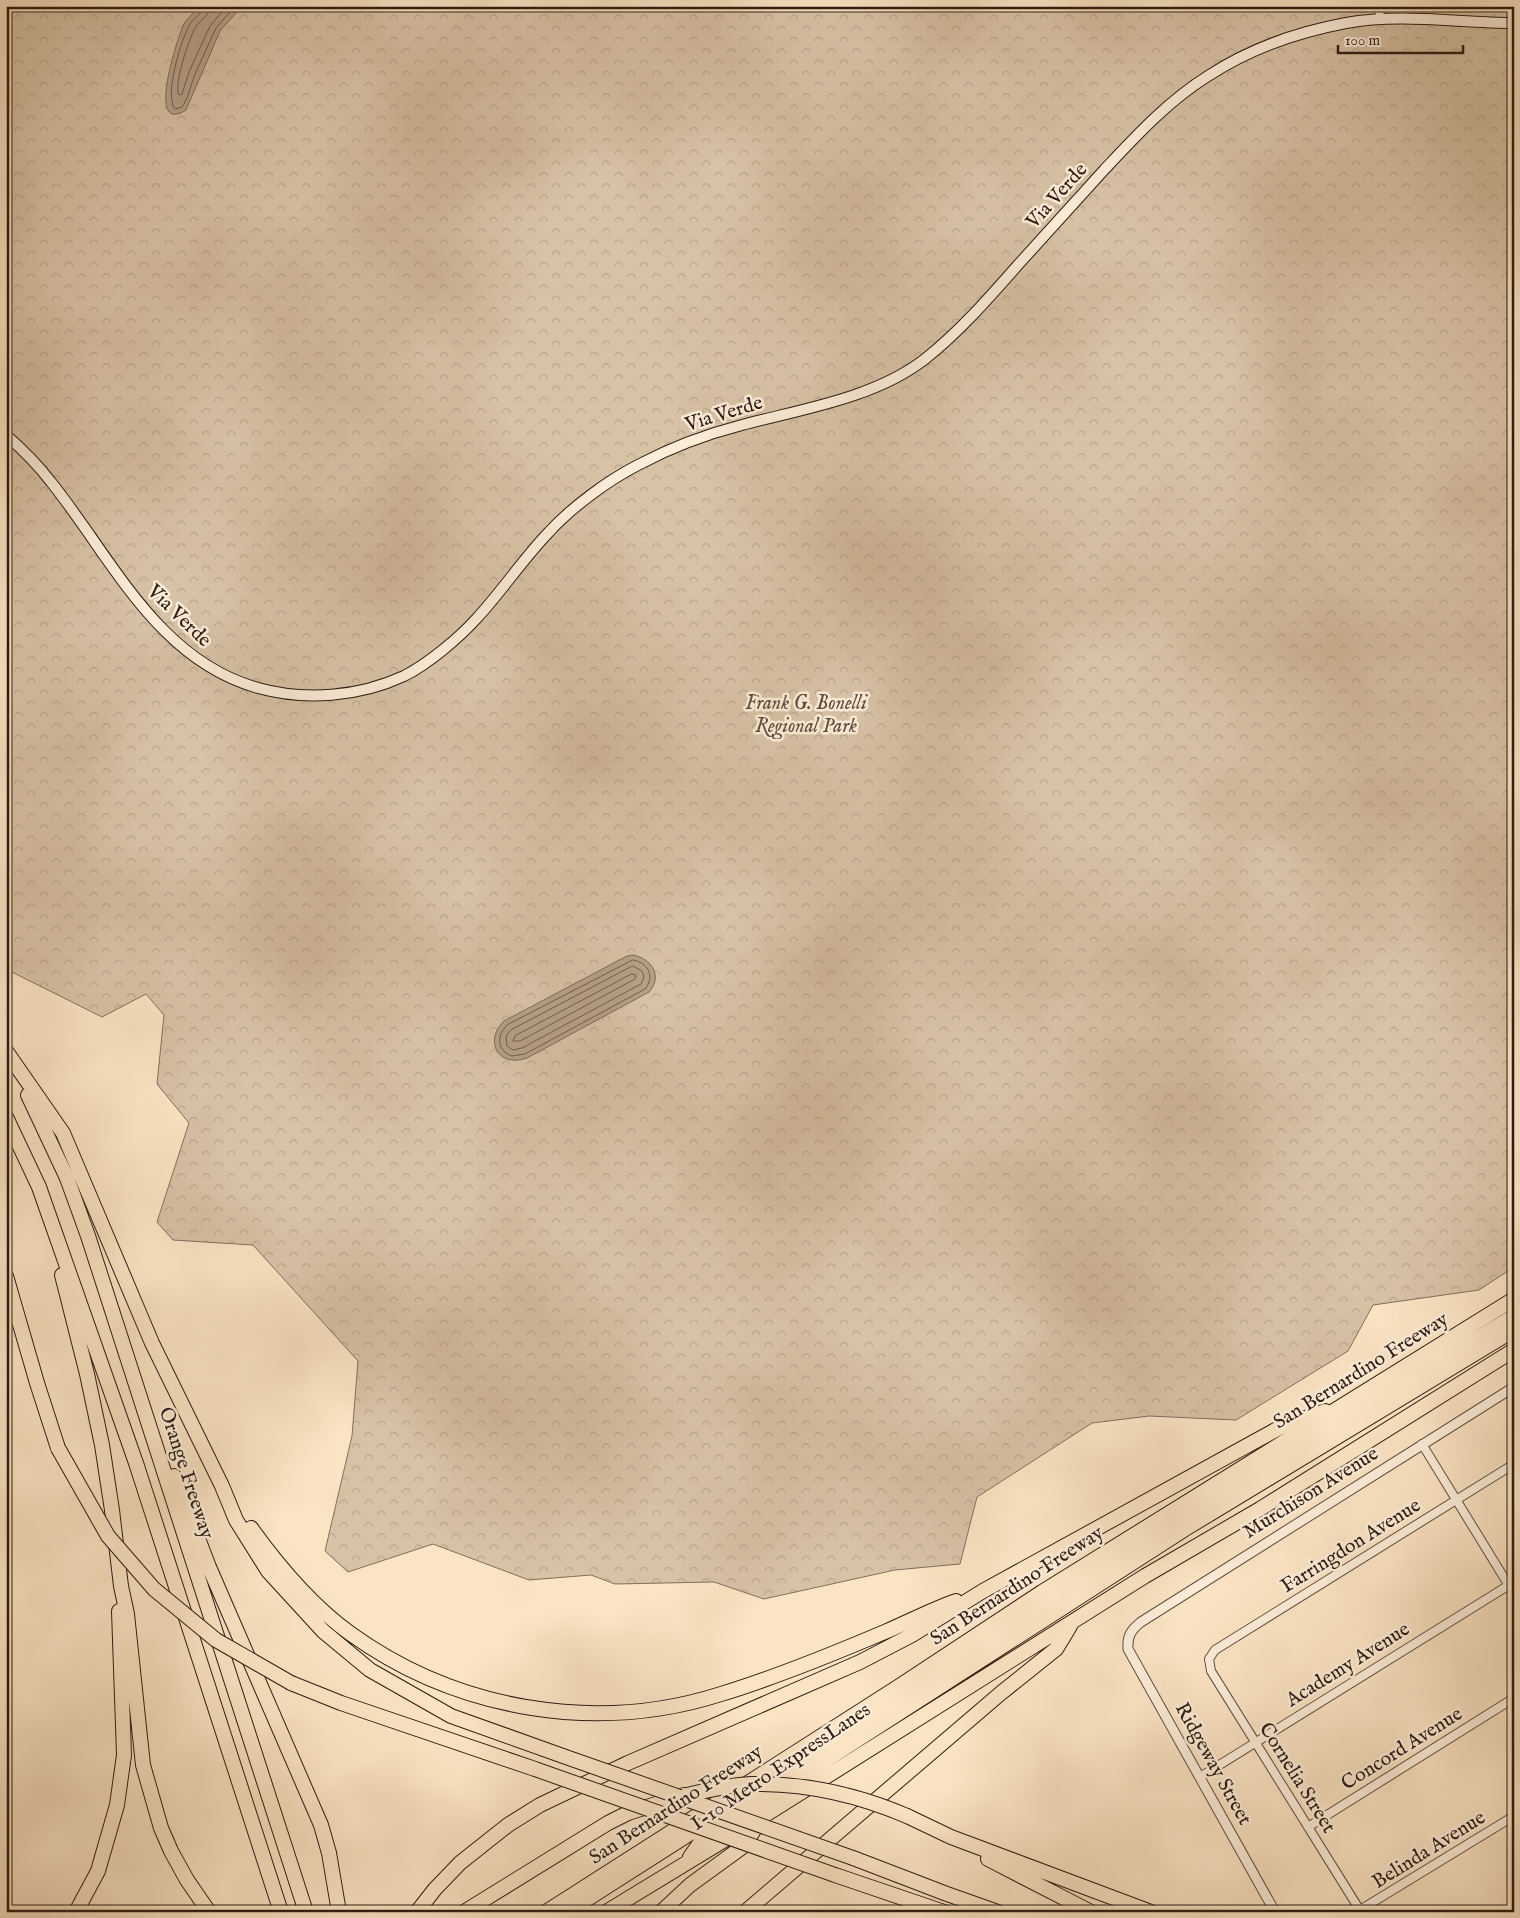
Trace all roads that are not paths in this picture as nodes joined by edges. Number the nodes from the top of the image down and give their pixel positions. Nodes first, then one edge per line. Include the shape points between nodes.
1 (1379, 6) edge
2 (1380, 19) junction
3 (1514, 23) edge
4 (6, 435) edge
5 (6, 1053) edge
6 (6, 1117) edge
7 (57, 1237) junction
8 (6, 1276) edge
9 (1514, 1299) edge
10 (1514, 1316) edge
11 (1514, 1330) edge
12 (1514, 1350) edge
13 (1514, 1387) edge
14 (139, 1392) junction
15 (1351, 1401) junction
16 (1422, 1444) junction
17 (1514, 1464) edge
18 (222, 1486) junction
19 (1455, 1500) junction
20 (1511, 1584) edge
21 (121, 1586) junction
22 (983, 1592) junction
23 (1514, 1594) edge
24 (1073, 1621) junction
25 (1130, 1633) joint
26 (1209, 1659) joint
27 (1514, 1698) edge
28 (1256, 1742) junction
29 (1200, 1777) junction
30 (1514, 1816) edge
31 (762, 1817) junction
32 (1308, 1827) junction
33 (951, 1836) junction
34 (686, 1862) junction
35 (1361, 1911) edge
36 (76, 1912) edge
37 (209, 1912) edge
38 (281, 1912) edge
39 (306, 1912) edge
40 (339, 1912) edge
41 (417, 1912) edge
42 (464, 1912) edge
43 (546, 1912) edge
44 (567, 1912) edge
45 (606, 1912) edge
46 (661, 1912) edge
47 (745, 1912) edge
48 (944, 1912) edge
49 (998, 1912) edge
50 (1091, 1912) edge
51 (1151, 1912) edge
52 (1275, 1912) edge

1 - 2 street
2 - 3 main road, Via Verde
2 - 4 main road, Via Verde via 1301,33 1250,53 1207,76 1159,113 963,326 921,362 881,384 835,401 736,426 685,444 606,484 550,531 475,621 405,675 374,686 331,695 283,694 235,680 208,667 169,636 133,596 51,481
5 - 14 highway, Orange Freeway via 67,1178
5 - 18 highway via 63,1132 152,1342
6 - 7 highway via 39,1188
7 - 21 highway via 61,1272 102,1445
7 - 38 highway via 136,1463
8 - 48 highway, bridge via 58,1448 108,1536 154,1589 216,1640 291,1683 341,1703
9 - 15 highway, San Bernardino Freeway
10 - 44 highway, I-10 Metro ExpressLanes via 1098,1569
11 - 34 highway, I-10 Metro ExpressLanes via 1200,1520 1033,1626 702,1840
12 - 24 highway
13 - 16 street, Murchison Avenue
14 - 39 highway, Orange Freeway
14 - 40 highway via 209,1567 321,1825
15 - 22 highway via 1280,1427
15 - 43 highway, San Bernardino Freeway via 1042,1592
16 - 19 street
16 - 25 street, Murchison Avenue via 1141,1622
17 - 19 street, Farringdon Avenue
18 - 22 highway via 279,1564 320,1609 351,1634 389,1658 442,1683 491,1700 540,1710 577,1714 634,1712 692,1702 801,1665
18 - 49 highway, bridge via 236,1520 268,1571 323,1632 370,1670 451,1716
19 - 20 street
19 - 26 street, Farringdon Avenue via 1215,1650
20 - 23 street
20 - 28 street, Academy Avenue
21 - 36 highway via 119,1617 124,1756 117,1806 98,1870
21 - 37 highway via 127,1614 143,1764 152,1799 171,1851
22 - 41 highway via 860,1662 540,1805 508,1825 460,1863
24 - 31 highway
24 - 47 highway via 1056,1649 1000,1692
25 - 29 street, Ridgeway Street via 1128,1648
26 - 28 street, Cornelia Street via 1211,1671
27 - 32 street, Concord Avenue
28 - 29 street, Academy Avenue
28 - 32 street, Cornelia Street
29 - 52 street, Ridgeway Street
30 - 35 street, Belinda Avenue
31 - 34 highway
31 - 46 highway via 745,1845 690,1885
32 - 35 street, Cornelia Street
33 - 42 highway, bridge via 907,1816 836,1793 779,1785 718,1788 635,1810 608,1823
33 - 50 highway via 974,1852
33 - 51 highway
34 - 45 highway

